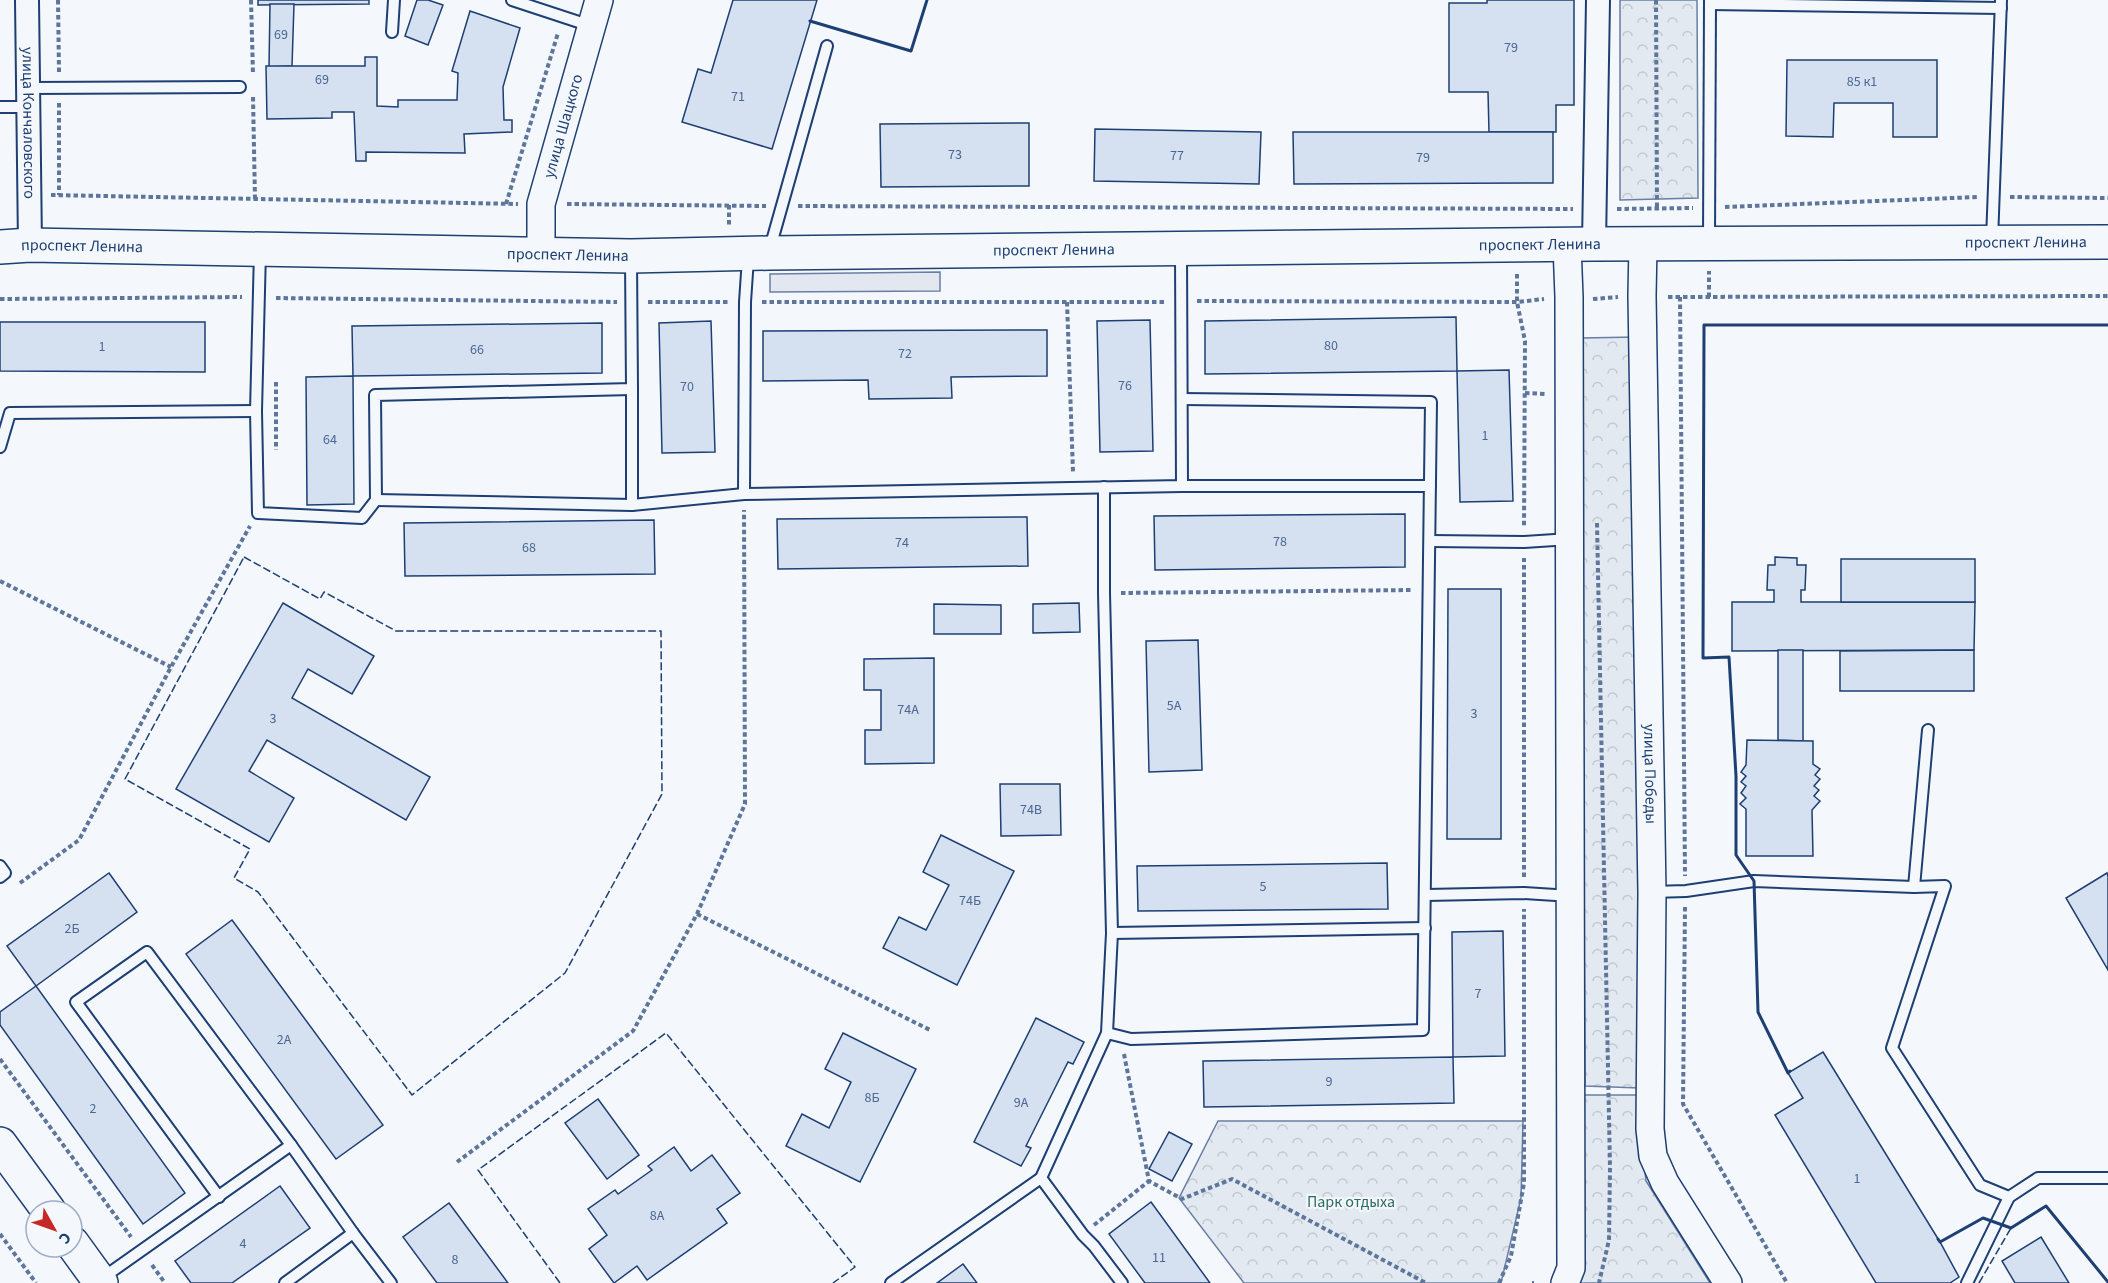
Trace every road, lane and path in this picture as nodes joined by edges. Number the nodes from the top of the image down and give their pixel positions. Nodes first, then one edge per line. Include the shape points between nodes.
1 (27, 0) edge
2 (393, 0) edge
3 (512, 0) edge
4 (599, 0) edge
5 (1598, 0) edge
6 (1656, 0) edge
7 (1710, 2) edge
8 (2001, 4) edge
9 (563, 16) junction
10 (591, 26) junction
11 (392, 32) dead end
12 (827, 46) dead end
13 (240, 87) dead end
14 (29, 98) junction
15 (0, 107) edge
16 (29, 195) junction
17 (1993, 197) junction
18 (2108, 198) edge
19 (506, 204) junction
20 (541, 204) junction
21 (782, 206) junction
22 (1709, 207) junction
23 (1657, 208) junction
24 (1595, 209) junction
25 (1992, 242) junction
26 (2108, 242) edge
27 (1709, 243) junction
28 (1644, 244) junction
29 (1580, 245) junction
30 (15, 246) edge
31 (260, 249) junction
32 (1181, 249) junction
33 (759, 253) junction
34 (541, 255) junction
35 (631, 256) junction
36 (1642, 296) junction
37 (2108, 296) edge
38 (259, 297) junction
39 (1569, 297) junction
40 (1680, 297) junction
41 (276, 298) dead end
42 (0, 299) edge
43 (630, 302) junction
44 (745, 302) junction
45 (1067, 302) junction
46 (1182, 302) junction
47 (1517, 302) junction
48 (632, 389) junction
49 (1182, 399) junction
50 (256, 411) junction
51 (0, 447) edge
52 (1182, 486) junction
53 (1430, 486) junction
54 (1104, 487) junction
55 (1074, 488) junction
56 (744, 494) junction
57 (376, 500) junction
58 (632, 505) junction
59 (1597, 512) dead end
60 (258, 513) junction
61 (1570, 539) junction
62 (1430, 541) junction
63 (1524, 542) junction
64 (0, 581) edge
65 (1429, 590) junction
66 (1104, 592) junction
67 (171, 667) junction
68 (1928, 730) dead end
69 (0, 866) edge
70 (0, 877) edge
71 (18, 885) dead end
72 (1914, 887) junction
73 (1686, 891) junction
74 (1652, 892) junction
75 (1524, 893) junction
76 (1426, 895) junction
77 (1571, 897) junction
78 (697, 914) junction
79 (1425, 928) junction
80 (1112, 933) junction
81 (932, 1031) dead end
82 (1107, 1033) junction
83 (1121, 1036) junction
84 (0, 1059) edge
85 (0, 1144) edge
86 (291, 1145) junction
87 (457, 1162) dead end
88 (1041, 1178) junction
89 (2108, 1178) edge
90 (1149, 1180) junction
91 (219, 1197) junction
92 (2009, 1197) junction
93 (40, 1199) edge
94 (353, 1233) junction
95 (0, 1234) edge
96 (1083, 1235) junction
97 (141, 1251) junction
98 (83, 1259) edge
99 (297, 1279) edge
100 (99, 1282) edge
101 (36, 1283) edge
102 (165, 1283) edge
103 (285, 1283) edge
104 (391, 1283) edge
105 (891, 1283) edge
106 (1122, 1283) edge
107 (1426, 1283) edge
108 (1499, 1283) edge
109 (1565, 1283) edge
110 (1599, 1283) edge
111 (1728, 1283) edge
112 (1787, 1283) edge
113 (1967, 1283) edge

1 - 14 street, улица Кончаловского
2 - 11 lane
3 - 9 lane
4 - 10 street, улица Шацкого
5 - 24 street
6 - 23 path
7 - 8 lane
7 - 22 lane
8 - 17 lane
9 - 10 lane
9 - 19 path
10 - 20 street, улица Шацкого
12 - 21 lane
13 - 14 lane
14 - 15 lane
14 - 16 street, улица Кончаловского
16 - 19 path
16 - 30 street, улица Кончаловского
17 - 18 path
17 - 22 path
17 - 25 lane
19 - 20 path
20 - 21 path
20 - 34 street, улица Шацкого
21 - 24 path
21 - 33 lane
22 - 23 path
22 - 27 lane
23 - 24 path
24 - 29 street
25 - 26 main road, проспект Ленина
25 - 27 main road, проспект Ленина
27 - 28 main road, проспект Ленина
28 - 29 main road, проспект Ленина
28 - 36 street, улица Победы
29 - 32 main road, проспект Ленина
29 - 39 street
30 - 31 main road, проспект Ленина
31 - 34 main road, проспект Ленина
31 - 38 lane
32 - 33 main road, проспект Ленина
32 - 46 lane
33 - 35 main road, проспект Ленина
33 - 44 lane
34 - 35 main road, проспект Ленина
35 - 43 lane
36 - 39 path
36 - 40 path
36 - 74 street, улица Победы
37 - 40 path
38 - 42 path
38 - 50 lane
39 - 47 path
39 - 61 street
40 - 73 path
41 - 43 path
43 - 44 path
43 - 48 lane
44 - 45 path
44 - 56 lane
45 - 46 path
45 - 55 path
46 - 47 path
46 - 49 lane
47 - 63 path via 1525,341
48 - 57 lane via 375,395
48 - 58 lane
49 - 52 lane
49 - 53 lane via 1431,402
50 - 51 lane via 10,413
50 - 60 lane
52 - 53 lane
52 - 54 lane
53 - 62 lane
54 - 55 lane
54 - 66 lane
55 - 56 lane
56 - 58 lane
56 - 78 path via 745,804
57 - 58 lane
57 - 60 lane via 362,518
59 - 110 path via 1610,1167 1609,1240
60 - 67 path
61 - 63 lane
61 - 77 street
62 - 63 lane
62 - 65 lane
63 - 75 path
64 - 67 path
65 - 66 path
65 - 76 lane
66 - 80 lane
67 - 71 path via 79,840
68 - 72 lane
69 - 70 lane via 5,873
72 - 73 lane via 1754,881
72 - 92 lane via 1945,886 1892,1048 1980,1185
73 - 74 lane
73 - 112 path via 1683,1104
74 - 111 street, улица Победы via 1653,1156 1665,1183
75 - 76 lane
75 - 77 lane
75 - 108 path via 1524,1183 1511,1256
76 - 79 lane
77 - 109 street via 1572,1268
78 - 81 path
78 - 87 path via 633,1031
79 - 80 lane
79 - 83 lane via 1423,1030 1131,1039
80 - 82 lane
82 - 83 lane
82 - 88 lane
83 - 90 path
84 - 97 path
85 - 93 main road
86 - 91 lane
86 - 91 lane via 147,952 76,1002
86 - 94 lane
88 - 96 lane
88 - 105 lane
89 - 92 lane via 2038,1178
90 - 96 path
90 - 107 path via 1182,1199 1232,1179
91 - 97 lane
92 - 113 lane
94 - 99 lane
94 - 104 lane
95 - 101 path
96 - 106 lane
97 - 100 lane
97 - 102 path
98 - 100 main road
99 - 103 lane

